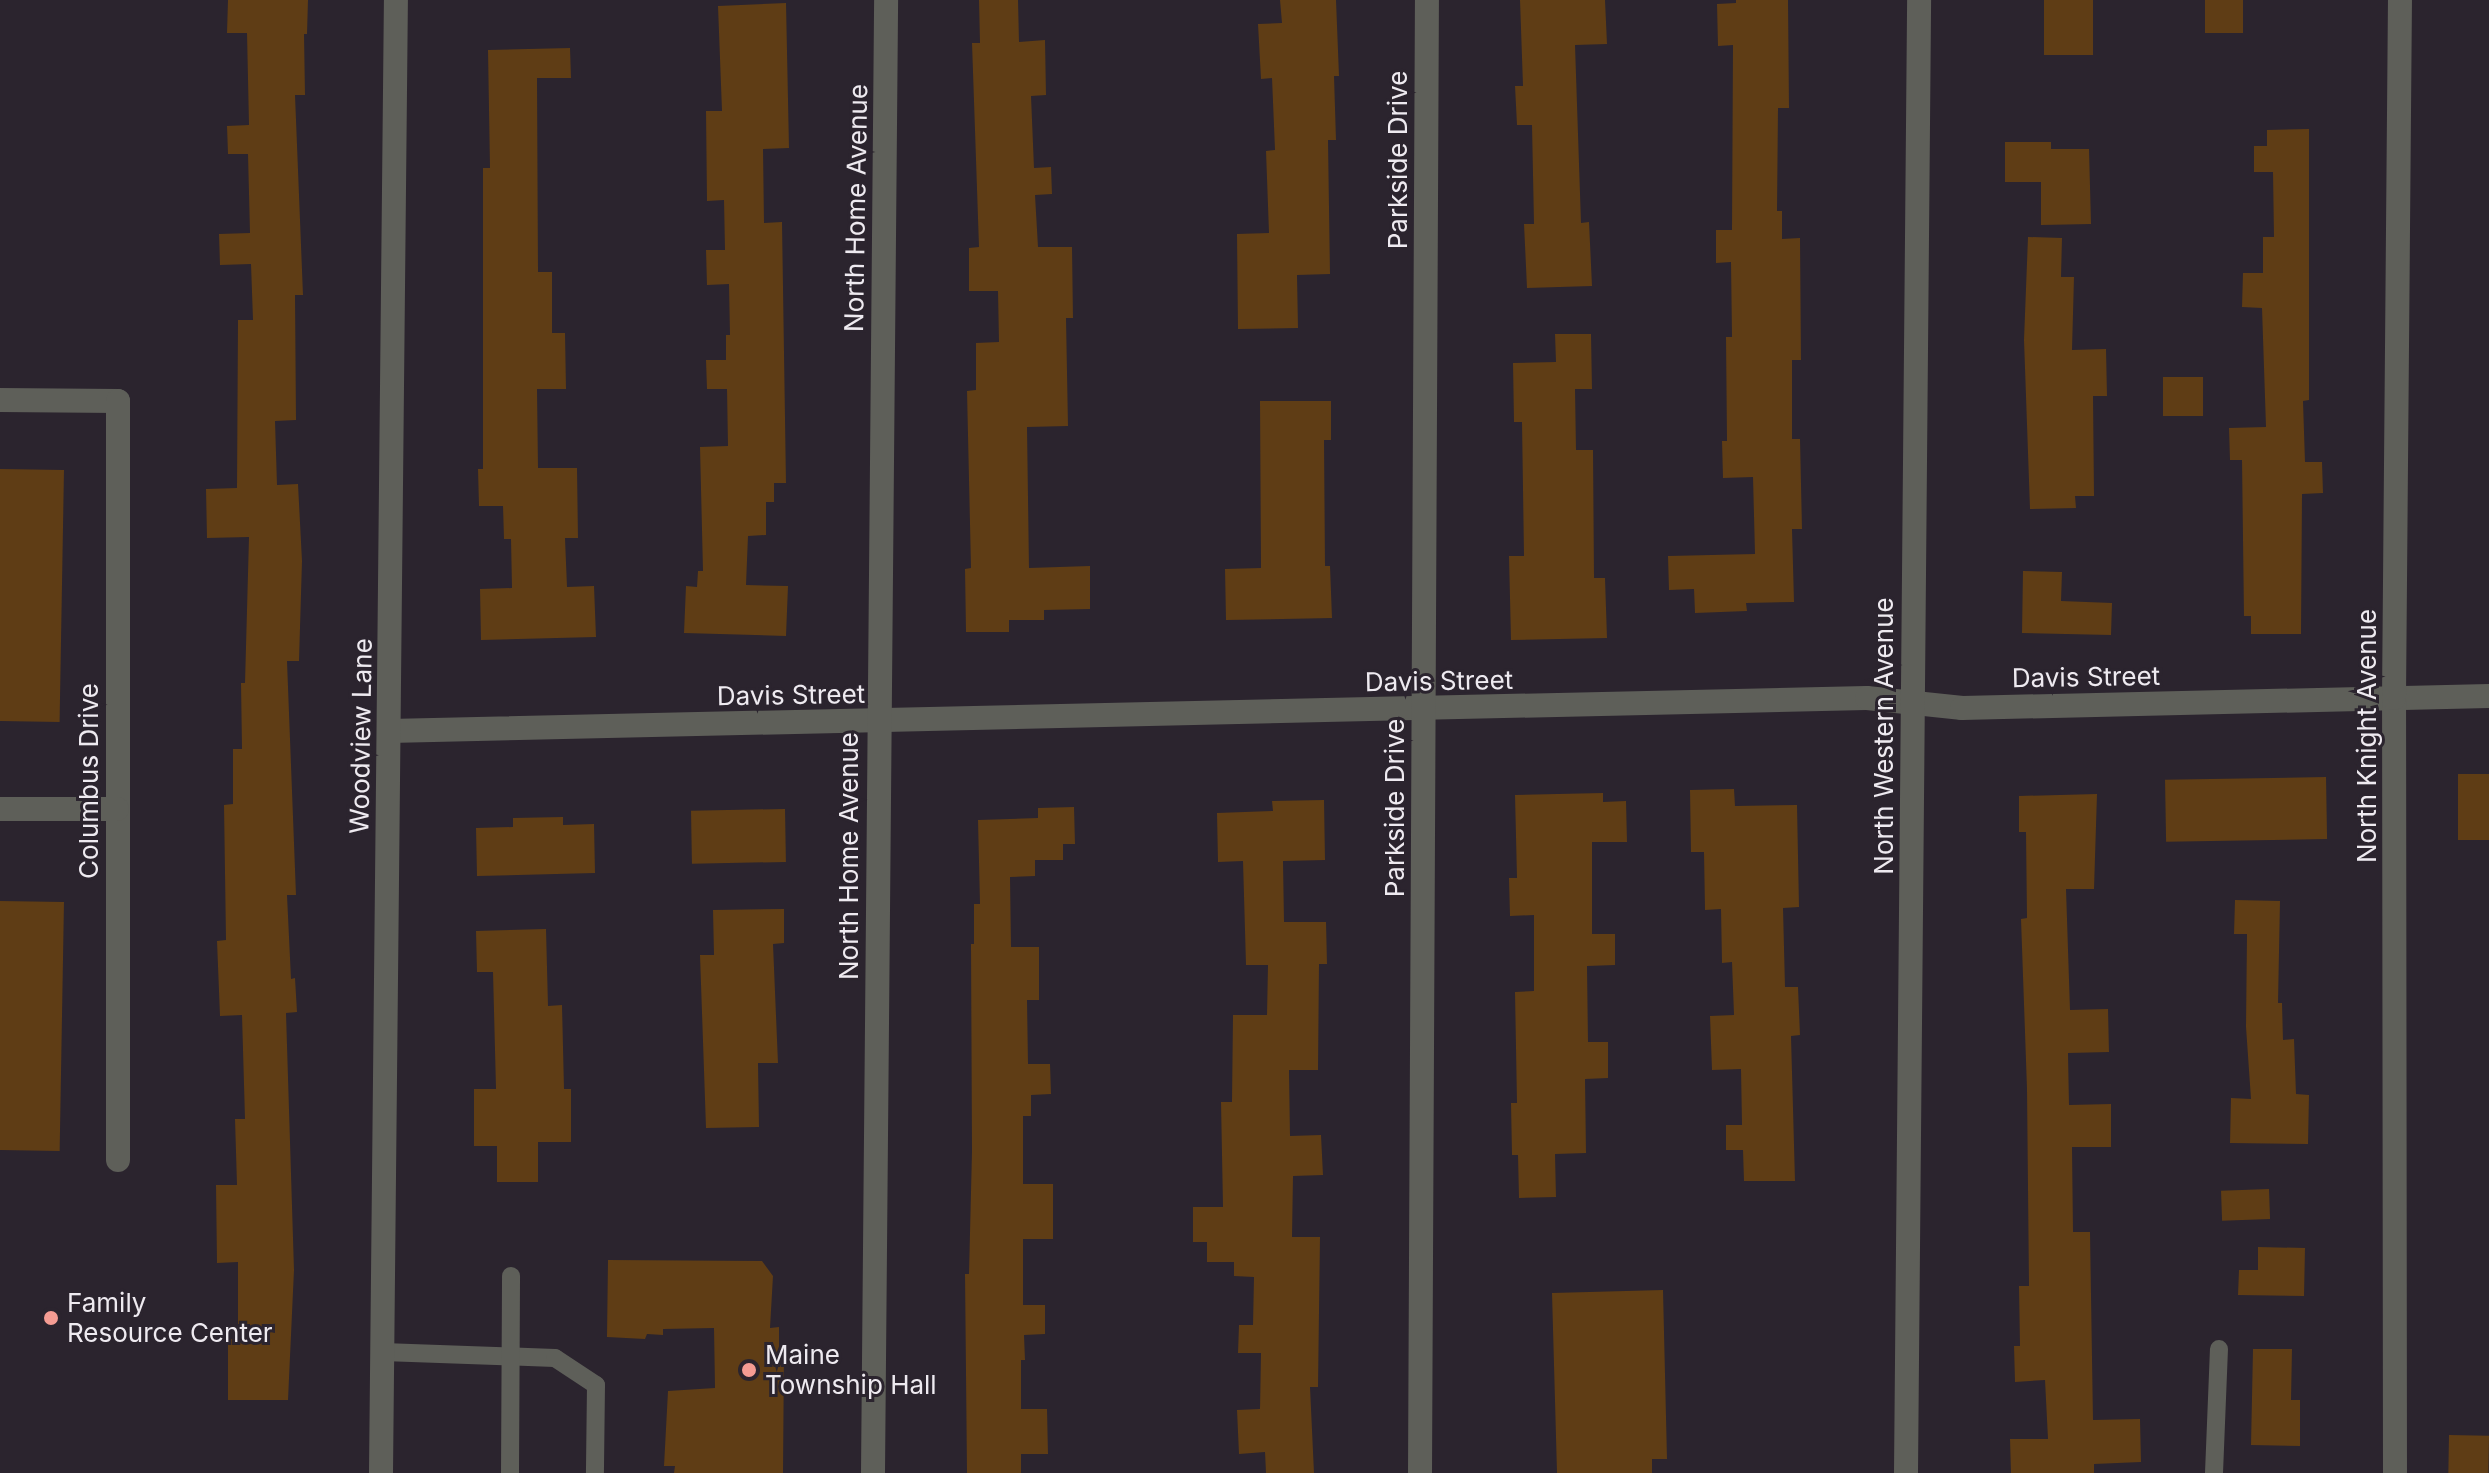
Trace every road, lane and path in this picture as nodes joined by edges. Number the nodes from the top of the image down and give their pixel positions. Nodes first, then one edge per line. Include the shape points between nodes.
1 (396, 0) edge
2 (886, 0) edge
3 (1427, 0) edge
4 (1919, 0) edge
5 (2400, 0) edge
6 (0, 400) edge
7 (2489, 696) edge
8 (2394, 698) junction
9 (1913, 703) junction
10 (1424, 710) junction
11 (878, 722) junction
12 (389, 731) junction
13 (0, 809) edge
14 (117, 809) junction
15 (118, 1160) dead end
16 (511, 1276) dead end
17 (2219, 1349) dead end
18 (383, 1352) junction
19 (511, 1355) junction
20 (381, 1473) edge
21 (510, 1473) edge
22 (595, 1473) edge
23 (873, 1473) edge
24 (1420, 1473) edge
25 (1906, 1473) edge
26 (2214, 1473) edge
27 (2395, 1473) edge

1 - 12 street, Woodview Lane
2 - 11 street, North Home Avenue
3 - 10 street, Parkside Drive
4 - 9 street, North Western Avenue
5 - 8 street, North Knight Avenue
6 - 14 street, Columbus Drive via 118,401
7 - 8 street, Davis Street
8 - 9 street, Davis Street via 1962,708
8 - 27 street, North Knight Avenue
9 - 10 street, Davis Street via 1867,698
9 - 25 street, North Western Avenue
10 - 11 street, Davis Street
10 - 24 street, Parkside Drive
11 - 12 street, Davis Street
11 - 23 street, North Home Avenue
12 - 18 street, Woodview Lane
13 - 14 street
14 - 15 street, Columbus Drive
16 - 19 lane
17 - 26 lane
18 - 19 lane
18 - 20 street, Woodview Lane
19 - 21 lane
19 - 22 lane via 555,1358 596,1385

